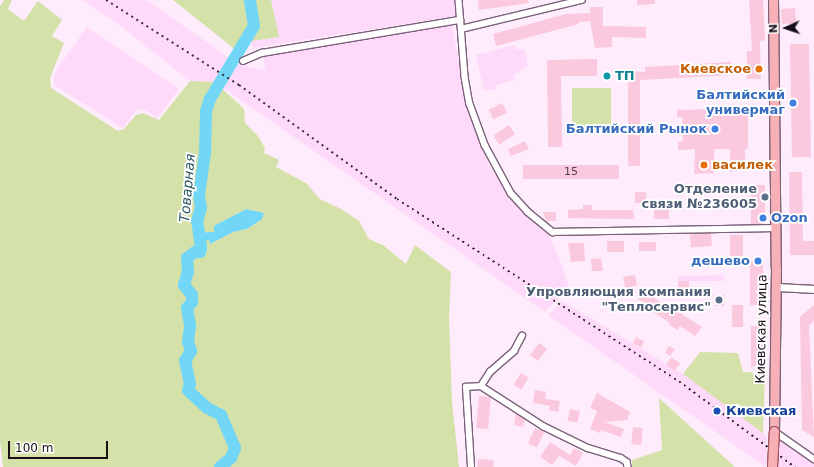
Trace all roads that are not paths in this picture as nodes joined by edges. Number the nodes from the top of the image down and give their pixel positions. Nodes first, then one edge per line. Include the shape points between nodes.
1 (459, 0) edge
2 (582, 0) edge
3 (773, 0) edge
4 (460, 20) junction
5 (461, 29) junction
6 (243, 62) dead end
7 (775, 228) junction
8 (776, 287) junction
9 (814, 289) edge
10 (522, 336) dead end
11 (481, 386) junction
12 (774, 431) junction
13 (814, 459) edge
14 (470, 467) edge
15 (628, 467) edge
16 (772, 467) edge

1 - 4 street
2 - 5 street
3 - 7 main road, Киевская улица
4 - 5 street
4 - 6 street via 262,53
5 - 7 street via 470,104 485,145 511,193 528,212 553,232
7 - 8 main road, Киевская улица
8 - 9 street
8 - 12 main road, Киевская улица
10 - 11 street via 514,350 490,372
11 - 14 street via 466,387
11 - 15 street via 543,426 588,448 621,458 627,462
12 - 13 street
12 - 16 main road, Киевская улица, bridge

